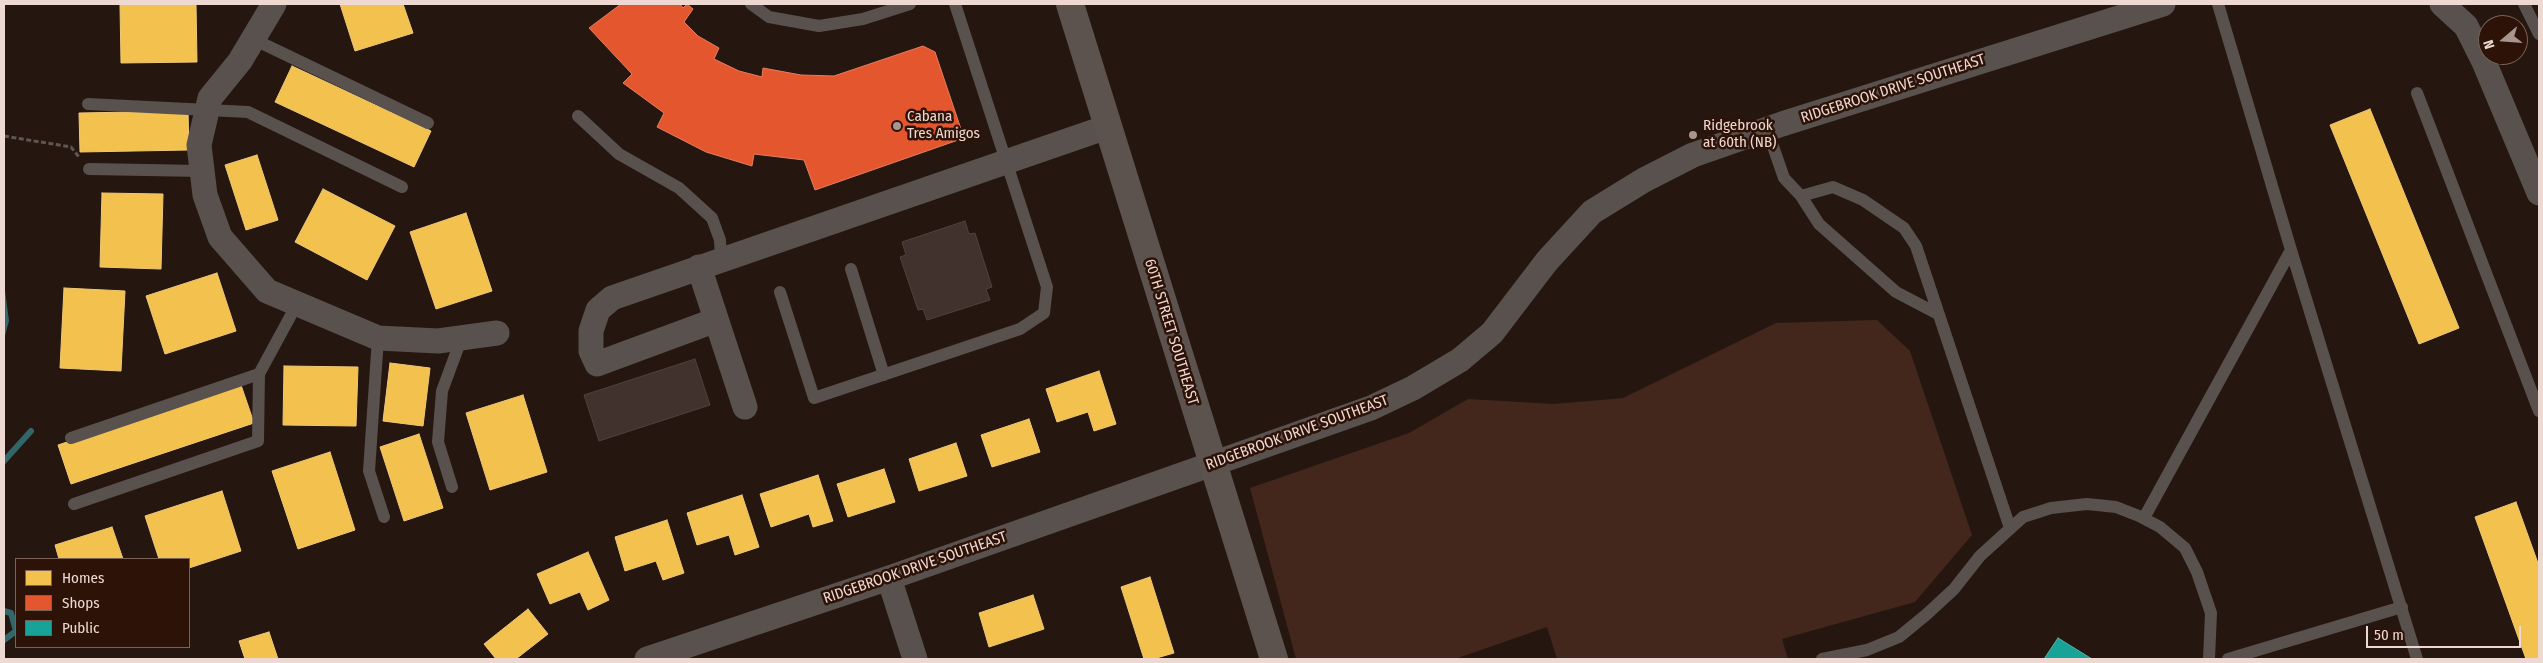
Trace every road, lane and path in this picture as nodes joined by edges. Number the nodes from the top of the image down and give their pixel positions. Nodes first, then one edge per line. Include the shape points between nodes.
1 (274, 4) edge
2 (751, 4) edge
3 (910, 4) edge
4 (955, 4) edge
5 (1070, 4) edge
6 (2162, 4) edge
7 (2218, 4) edge
8 (2442, 4) edge
9 (2524, 4) edge
10 (2539, 34) edge
11 (253, 39) junction
12 (2417, 93) dead end
13 (88, 104) dead end
14 (207, 110) junction
15 (578, 116) dead end
16 (428, 122) dead end
17 (1107, 127) junction
18 (1767, 130) junction
19 (4, 136) edge
20 (1005, 162) junction
21 (89, 169) joint
22 (202, 171) junction
23 (402, 188) dead end
24 (2539, 193) edge
25 (1801, 196) junction
26 (2291, 250) junction
27 (710, 263) junction
28 (851, 269) dead end
29 (780, 292) dead end
30 (297, 304) junction
31 (1938, 314) junction
32 (716, 320) junction
33 (497, 333) dead end
34 (462, 337) junction
35 (378, 338) junction
36 (259, 374) junction
37 (884, 375) junction
38 (745, 407) dead end
39 (2539, 411) edge
40 (72, 438) dead end
41 (1212, 465) junction
42 (452, 488) dead end
43 (74, 504) dead end
44 (384, 518) dead end
45 (2144, 518) junction
46 (2010, 528) junction
47 (889, 578) junction
48 (2402, 607) junction
49 (647, 659) edge
50 (915, 659) edge
51 (1274, 659) edge
52 (1822, 659) edge
53 (2209, 659) edge
54 (2228, 659) edge
55 (2418, 659) edge

1 - 11 street
2 - 3 lane via 769,17 819,26 863,19
4 - 20 lane
5 - 17 main road, 60TH STREET SOUTHEAST
6 - 18 street, RIDGEBROOK DRIVE SOUTHEAST
7 - 26 lane
8 - 24 street via 2466,26
9 - 10 lane
11 - 14 street via 210,98
11 - 16 lane
12 - 39 lane
13 - 14 lane
14 - 22 street via 199,145
14 - 23 lane via 248,112
15 - 27 lane via 619,154 679,188 712,218 720,240
17 - 20 street
17 - 41 main road, 60TH STREET SOUTHEAST
18 - 25 lane via 1784,178
18 - 41 street, RIDGEBROOK DRIVE SOUTHEAST via 1693,155 1592,212 1547,261 1492,333 1460,360 1371,408
19 - 21 path via 71,148
20 - 27 street
20 - 37 lane via 1047,287 1044,313 1020,329
21 - 22 lane
22 - 30 street via 204,195 220,238 267,291
25 - 31 lane via 1819,224 1896,292
25 - 31 lane via 1833,187 1864,200 1904,228 1916,246
26 - 45 lane
26 - 48 lane
27 - 32 street
27 - 32 street via 612,298 598,310 591,331 591,351 597,364
28 - 37 lane
29 - 37 lane via 814,398
30 - 35 street
30 - 36 lane
31 - 46 lane
32 - 38 street
33 - 34 street
34 - 35 street via 438,340
34 - 42 lane via 442,391 438,442
35 - 44 lane via 369,471
36 - 40 lane
36 - 43 lane via 258,441
41 - 47 street, RIDGEBROOK DRIVE SOUTHEAST
41 - 51 main road, 60TH STREET SOUTHEAST
45 - 46 lane via 2116,507 2087,504 2051,508 2023,517
45 - 53 lane via 2185,548 2197,572 2211,613
46 - 52 lane via 1980,556 1947,595 1899,637 1866,650
47 - 49 street, RIDGEBROOK DRIVE SOUTHEAST
47 - 50 street
48 - 54 lane
48 - 55 lane

